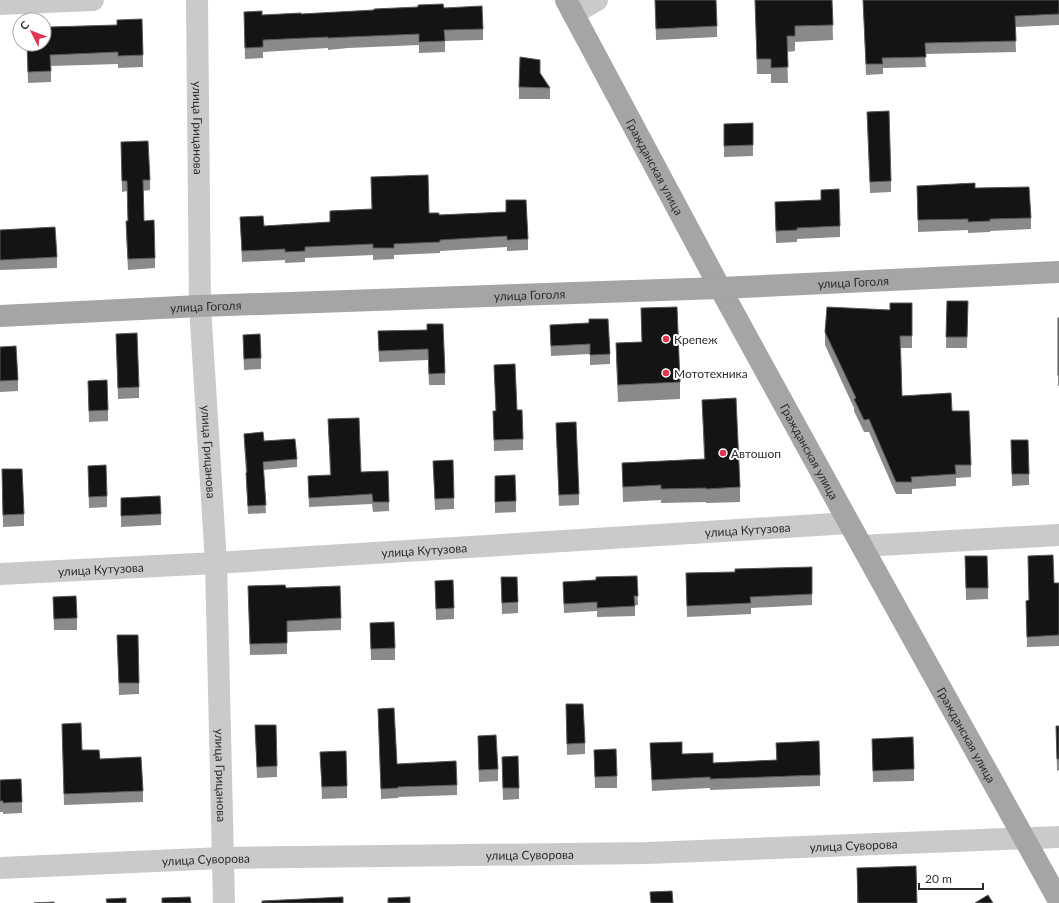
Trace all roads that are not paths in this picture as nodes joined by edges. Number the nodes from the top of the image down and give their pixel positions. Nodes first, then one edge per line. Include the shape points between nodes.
1 (93, 0) edge
2 (196, 0) edge
3 (597, 0) edge
4 (0, 4) edge
5 (569, 7) edge
6 (1059, 272) edge
7 (720, 288) junction
8 (200, 306) junction
9 (0, 316) edge
10 (849, 523) junction
11 (1059, 535) edge
12 (862, 546) junction
13 (216, 563) junction
14 (0, 574) edge
15 (1059, 837) edge
16 (1025, 839) junction
17 (222, 858) junction
18 (0, 868) edge
19 (1059, 901) edge
20 (224, 903) edge

1 - 4 street
2 - 8 street, улица Грицанова
3 - 5 street
5 - 7 main road, Гражданская улица
6 - 7 main road, улица Гоголя
7 - 8 main road, улица Гоголя
7 - 10 main road, Гражданская улица
8 - 9 main road, улица Гоголя
8 - 13 street, улица Грицанова
10 - 12 main road, Гражданская улица
10 - 13 street, улица Кутузова
11 - 12 street
12 - 16 main road, Гражданская улица
13 - 14 street, улица Кутузова
13 - 17 street, улица Грицанова
15 - 16 street, улица Суворова
16 - 17 street, улица Суворова via 647,853
16 - 19 main road, Гражданская улица
17 - 18 street, улица Суворова
17 - 20 street, улица Грицанова

